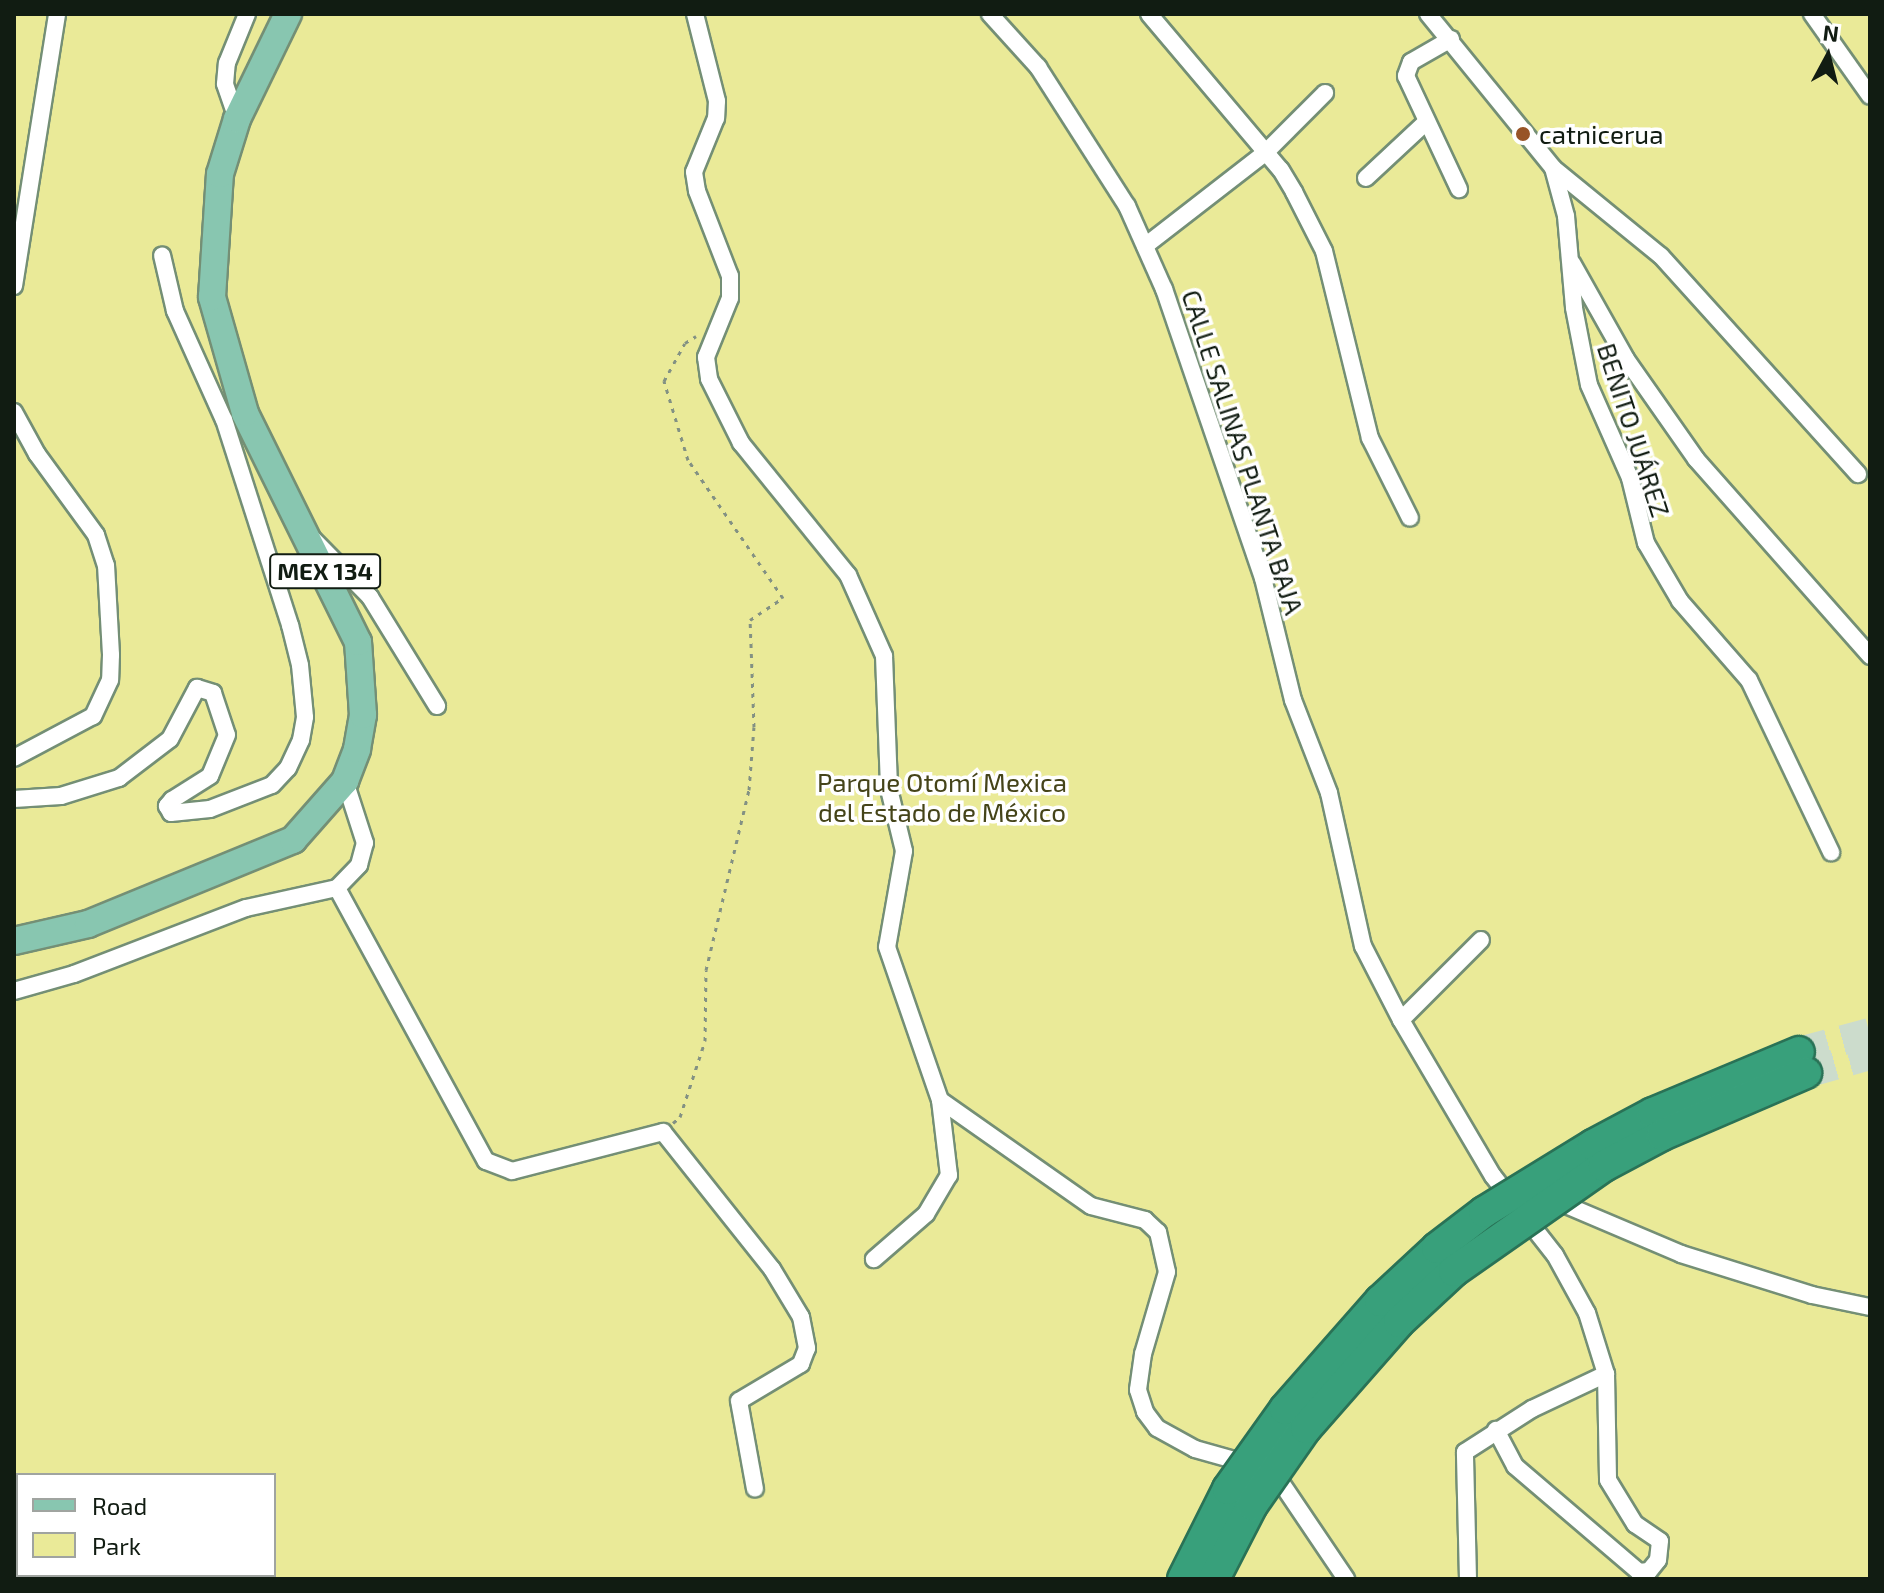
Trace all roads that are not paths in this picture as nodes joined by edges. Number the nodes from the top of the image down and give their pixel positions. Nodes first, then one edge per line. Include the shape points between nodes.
1 (57, 14) edge
2 (247, 14) edge
3 (288, 14) edge
4 (695, 14) edge
5 (990, 14) edge
6 (1149, 14) edge
7 (1428, 14) edge
8 (1812, 14) edge
9 (1451, 39) junction
10 (1325, 93) dead end
11 (1870, 96) edge
12 (237, 119) junction
13 (1426, 122) junction
14 (1265, 153) junction
15 (1553, 168) junction
16 (1366, 178) dead end
17 (1459, 189) dead end
18 (1145, 246) junction
19 (162, 255) dead end
20 (1570, 258) junction
21 (14, 286) edge
22 (14, 412) edge
23 (234, 417) junction
24 (1858, 474) dead end
25 (1410, 518) dead end
26 (305, 532) junction
27 (1870, 656) edge
28 (437, 706) dead end
29 (14, 758) edge
30 (345, 781) junction
31 (14, 799) edge
32 (1831, 852) dead end
33 (337, 888) junction
34 (1481, 940) dead end
35 (14, 941) edge
36 (14, 991) edge
37 (1401, 1020) junction
38 (940, 1100) junction
39 (1493, 1176) junction
40 (874, 1259) dead end
41 (1870, 1307) edge
42 (1606, 1374) junction
43 (1496, 1430) junction
44 (755, 1489) dead end
45 (1183, 1579) edge
46 (1214, 1579) edge
47 (1346, 1579) edge
48 (1468, 1579) edge

1 - 21 street
2 - 12 street via 227,63 225,84
3 - 12 main road, MEX 134
4 - 38 street via 717,101 716,118 694,172 730,276 730,298 716,324 707,367 724,418 848,575 884,656 889,789 904,851 887,947
5 - 18 street, CALLE SALINAS PLANTA BAJA via 1038,67 1127,206
6 - 14 street
7 - 9 street, BENITO JUÁREZ
8 - 11 street
9 - 13 street via 1407,68
9 - 15 street, BENITO JUÁREZ
10 - 14 street
12 - 23 main road, MEX 134 via 220,174 210,269
13 - 16 street
13 - 17 street
14 - 18 street
14 - 25 street via 1281,170 1324,251 1370,438
15 - 20 street, BENITO JUÁREZ
15 - 24 street via 1681,276
18 - 37 street, CALLE SALINAS PLANTA BAJA via 1263,578 1293,700 1341,835 1363,946
19 - 23 street via 175,311
20 - 27 street via 1626,359 1696,459
20 - 32 street, BENITO JUÁREZ via 1589,385 1630,478 1646,543 1680,601 1749,680
22 - 29 street via 37,454 96,535 106,565 111,655 110,680 93,716
23 - 26 main road, MEX 134
23 - 31 street via 300,665 305,717 288,768 272,785 245,798 171,813 169,804 204,782 221,758 227,735 222,711 205,687 191,694 170,739 119,778 61,796
26 - 28 street via 370,597
26 - 30 main road, MEX 134 via 358,642 363,715
30 - 33 street via 365,843 359,865
30 - 35 main road, MEX 134 via 302,831 264,856 132,902 88,924
33 - 36 street via 246,908
33 - 44 street via 486,1161 512,1171 663,1132 772,1269 806,1336 801,1364 739,1401
34 - 37 street
37 - 39 street, CALLE SALINAS PLANTA BAJA
38 - 40 street via 949,1175 926,1214
38 - 47 street via 1091,1206 1145,1220 1158,1232 1167,1272 1143,1354 1138,1390 1145,1412 1157,1428 1195,1449 1266,1469 1282,1484
39 - 41 street via 1681,1254 1812,1295
39 - 42 street, CALLE SALINAS PLANTA BAJA via 1567,1274 1587,1313
42 - 43 street
42 - 43 street, CALLE SALINAS PLANTA BAJA via 1608,1480 1635,1524 1660,1541 1658,1560 1649,1571 1639,1572 1515,1466
43 - 48 street via 1465,1452 1461,1467
45 - 46 highway, bridge via 1228,1489 1285,1409 1380,1301 1437,1248 1484,1212 1653,1113 1802,1063 1604,1166 1454,1271 1399,1322 1306,1428 1252,1505

